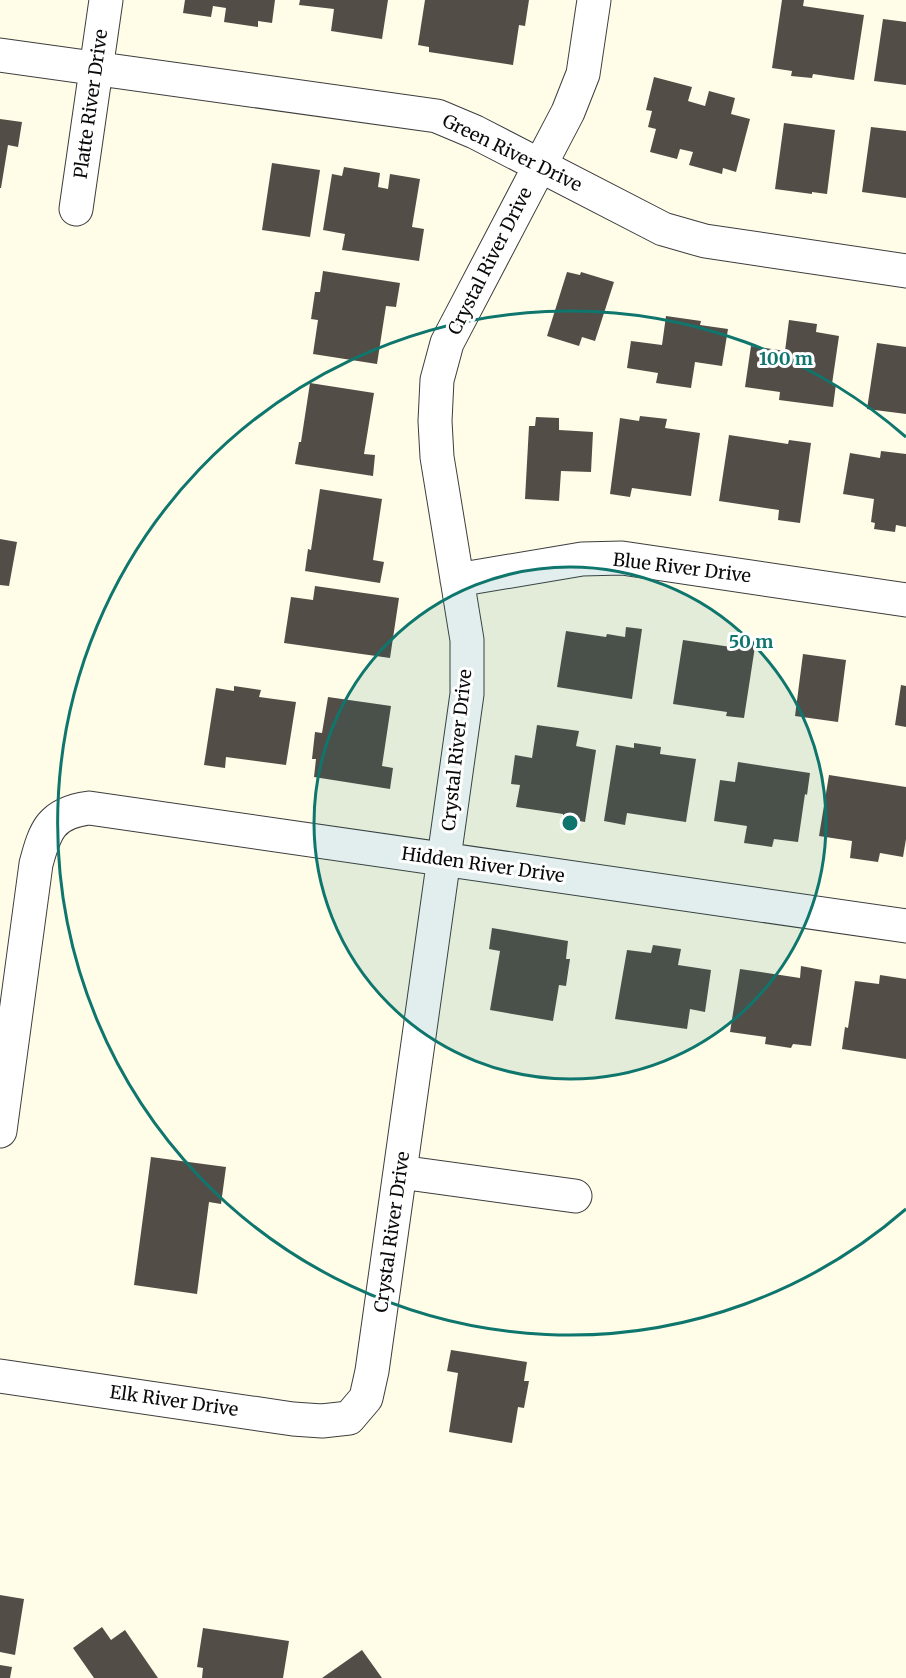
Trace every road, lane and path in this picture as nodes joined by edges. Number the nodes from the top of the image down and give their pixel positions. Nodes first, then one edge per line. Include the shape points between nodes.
1 (106, 0) edge
2 (594, 0) edge
3 (0, 55) edge
4 (96, 68) junction
5 (540, 165) junction
6 (76, 209) dead end
7 (906, 271) edge
8 (457, 580) junction
9 (906, 600) edge
10 (444, 859) junction
11 (906, 926) edge
12 (0, 1131) edge
13 (400, 1172) junction
14 (575, 1196) dead end
15 (0, 1376) edge
16 (349, 1418) joint

1 - 4 street, Platte River Drive
2 - 5 street, Crystal River Drive via 583,74
3 - 4 street, Green River Drive
4 - 5 street, Green River Drive via 437,116
4 - 6 street, Platte River Drive
5 - 7 street, Green River Drive via 663,229 705,241
5 - 8 street, Crystal River Drive via 447,344 437,380 437,457
8 - 9 street, Blue River Drive via 582,559 622,558
8 - 10 street, Crystal River Drive via 467,639 467,694
10 - 11 street, Hidden River Drive
10 - 12 street, Hidden River Drive via 89,808 60,816 43,836 36,864
10 - 13 street, Crystal River Drive
13 - 14 street
13 - 16 street, Crystal River Drive via 372,1371 366,1398
15 - 16 street, Elk River Drive via 293,1419

